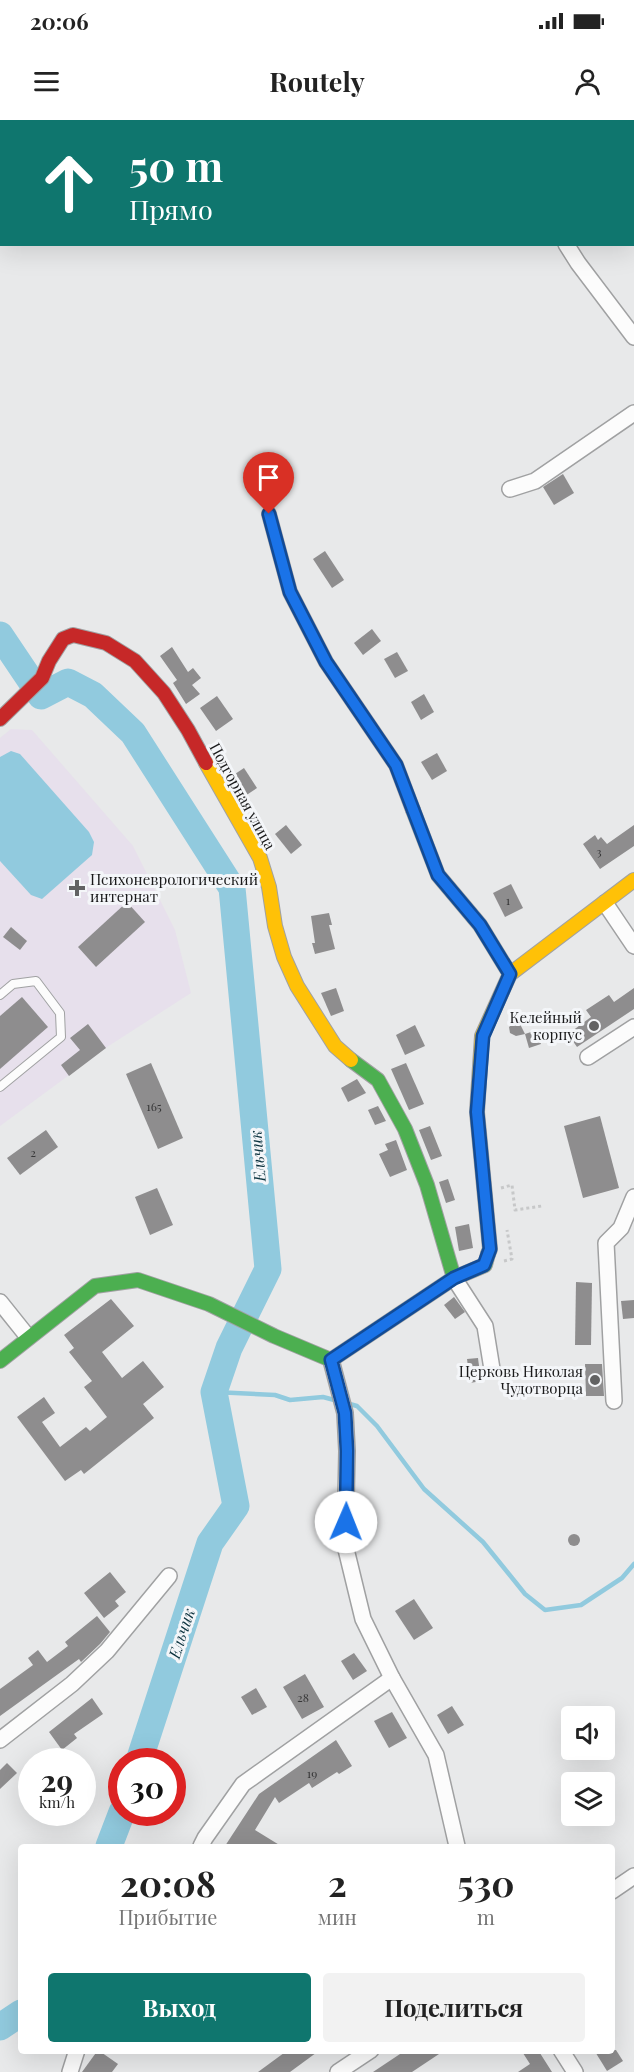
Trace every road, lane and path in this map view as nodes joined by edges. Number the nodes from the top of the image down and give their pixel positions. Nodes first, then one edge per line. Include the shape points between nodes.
1 (567, 246) edge
2 (634, 337) edge
3 (634, 413) edge
4 (510, 489) dead end
5 (269, 514) dead end
6 (0, 719) edge
7 (634, 880) edge
8 (604, 903) junction
9 (634, 946) edge
10 (510, 974) junction
11 (0, 995) edge
12 (634, 1027) edge
13 (588, 1057) dead end
14 (0, 1088) edge
15 (502, 1197) dead end
16 (634, 1197) edge
17 (542, 1206) dead end
18 (507, 1228) dead end
19 (484, 1265) junction
20 (454, 1278) junction
21 (0, 1302) edge
22 (28, 1337) junction
23 (331, 1360) junction
24 (0, 1361) edge
25 (492, 1369) dead end
26 (614, 1401) dead end
27 (169, 1576) dead end
28 (392, 1678) junction
29 (0, 1740) edge
30 (202, 1844) edge
31 (457, 1844) edge
32 (634, 1876) edge
33 (615, 1889) edge
34 (76, 2054) edge
35 (365, 2054) edge
36 (564, 2054) edge
37 (70, 2072) edge
38 (338, 2072) edge
39 (575, 2072) edge

1 - 2 street
3 - 4 street via 535,481
5 - 10 street via 290,592 321,652 396,765 438,875 480,925
6 - 20 street, Подгорная улица via 42,678 63,639 73,635 106,643 135,661 164,693 260,858 275,926 297,986 335,1046 378,1080 405,1129 427,1185
7 - 8 street
8 - 9 street
8 - 10 street
10 - 19 street via 483,1036 477,1112 490,1249
11 - 14 lane via 12,984 36,981 60,1012 61,1037
12 - 13 street
15 - 17 path via 501,1187 512,1185 515,1210
16 - 26 street via 621,1228 606,1243
18 - 19 path via 512,1259
19 - 20 street
20 - 23 street
20 - 25 street via 485,1326
21 - 22 street
22 - 23 street via 95,1286 138,1280 209,1304
22 - 24 street
23 - 28 street via 345,1413 345,1545 363,1619
27 - 29 street via 107,1651
28 - 30 street via 243,1784
28 - 31 street via 436,1755
32 - 33 street
34 - 37 street
35 - 38 street
36 - 39 street

